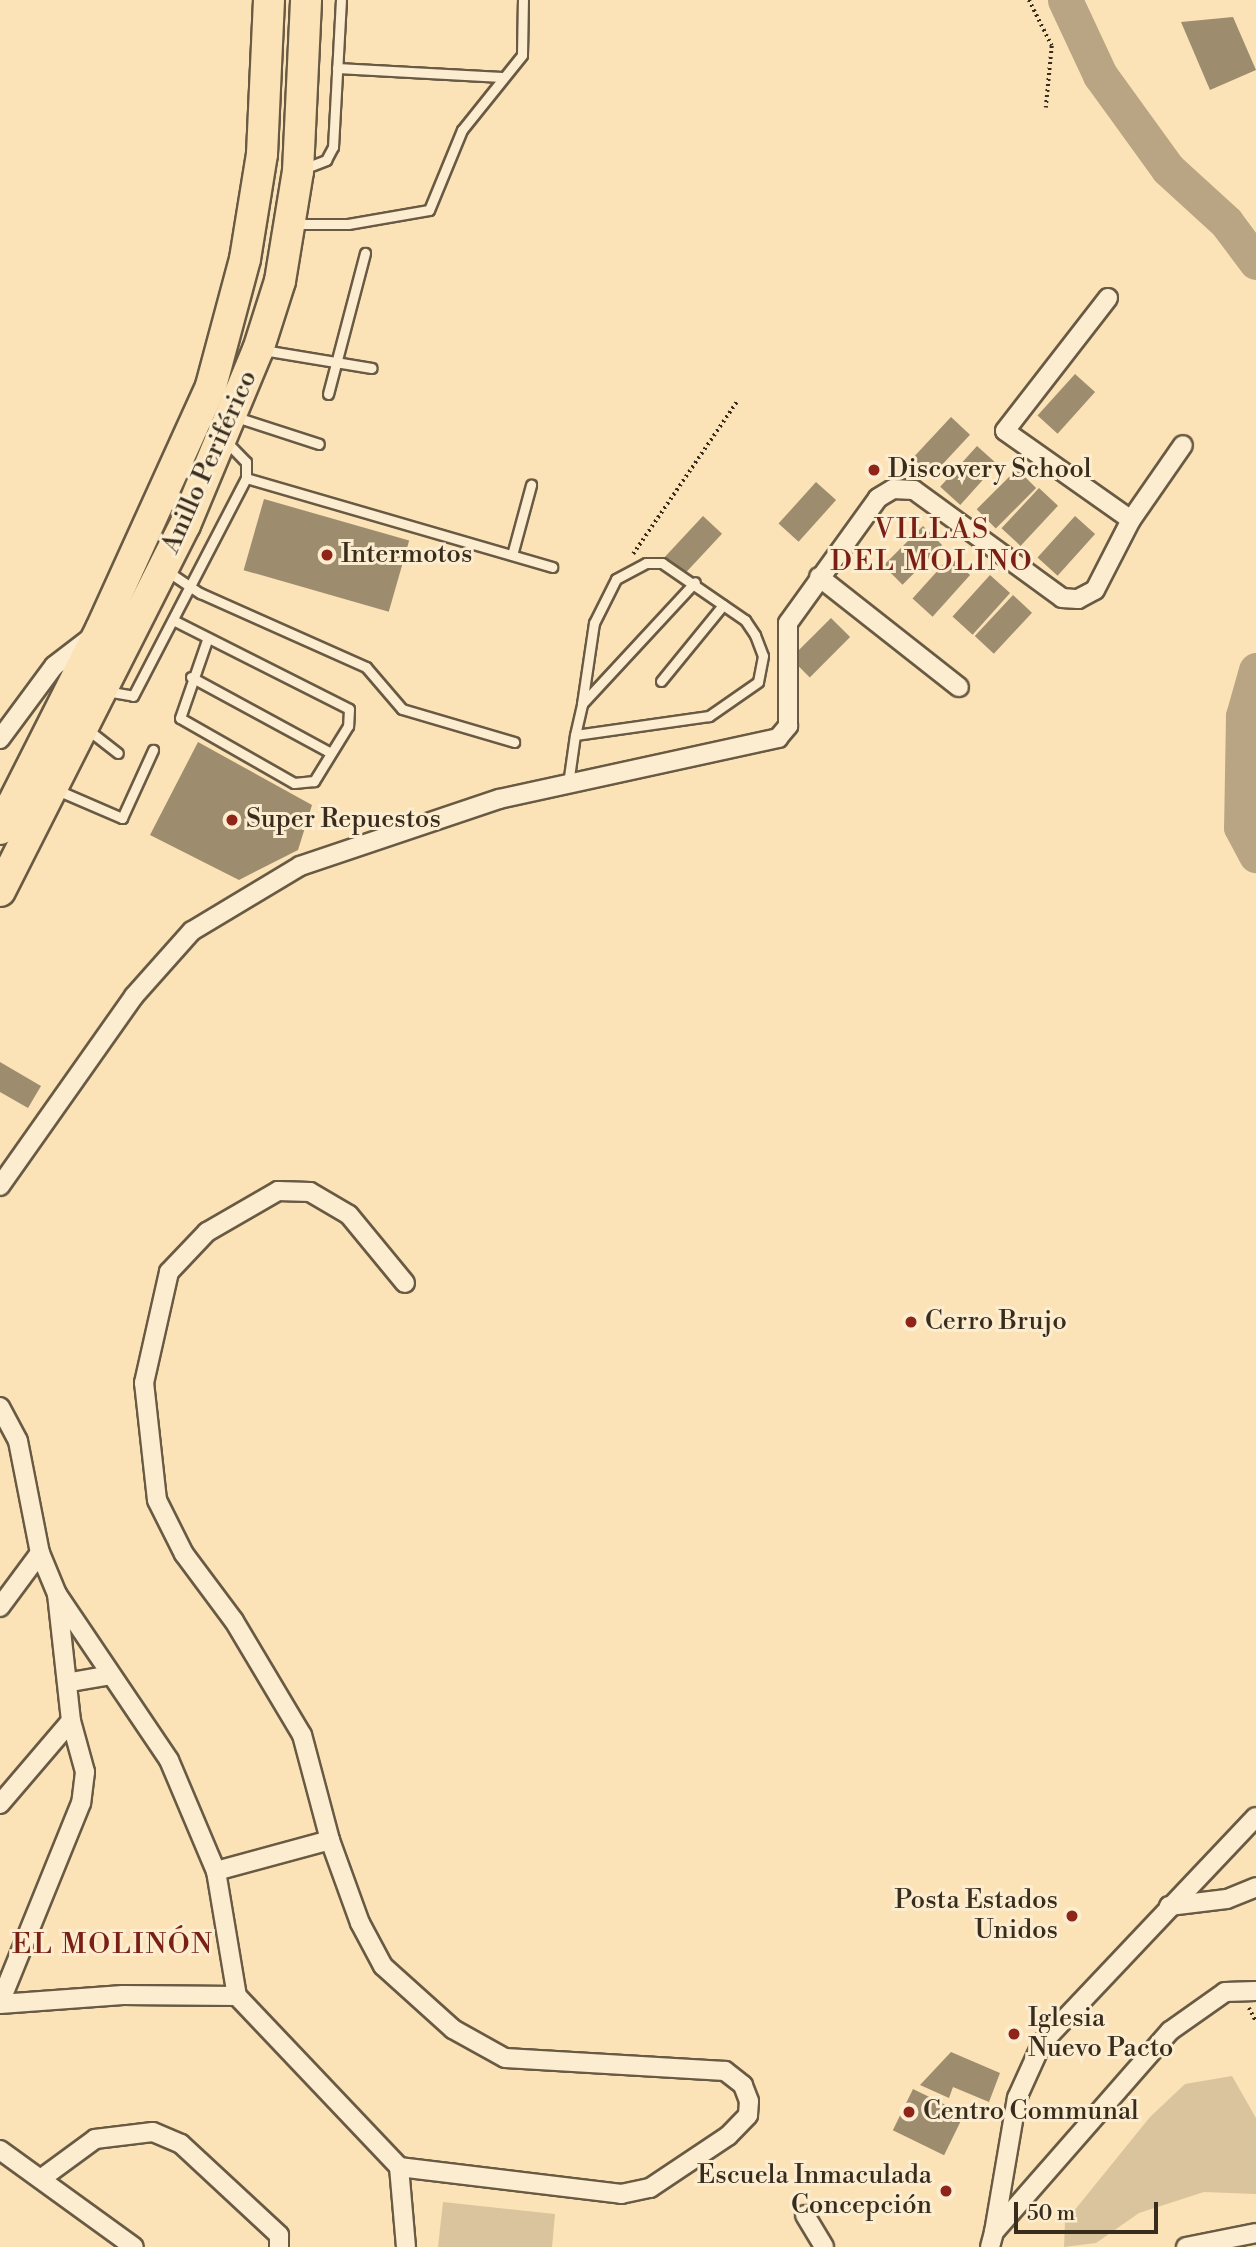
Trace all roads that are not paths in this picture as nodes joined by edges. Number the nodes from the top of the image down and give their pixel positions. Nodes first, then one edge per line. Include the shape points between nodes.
1 (269, 0) edge
2 (306, 0) edge
3 (341, 0) edge
4 (523, 0) edge
5 (337, 68) junction
6 (502, 77) junction
7 (298, 171) junction
8 (290, 223) junction
9 (365, 253) dead end
10 (1108, 299) dead end
11 (258, 349) junction
12 (337, 363) junction
13 (372, 368) dead end
14 (328, 394) dead end
15 (230, 428) junction
16 (319, 444) dead end
17 (1183, 445) dead end
18 (246, 478) junction
19 (531, 485) dead end
20 (1130, 520) junction
21 (512, 555) junction
22 (552, 567) dead end
23 (163, 568) junction
24 (819, 577) junction
25 (695, 582) junction
26 (192, 588) junction
27 (723, 605) junction
28 (173, 620) junction
29 (101, 629) junction
30 (207, 640) junction
31 (191, 677) junction
32 (661, 681) dead end
33 (959, 687) dead end
34 (101, 689) junction
35 (582, 704) junction
36 (83, 726) junction
37 (575, 735) junction
38 (0, 740) edge
39 (514, 742) dead end
40 (153, 750) dead end
41 (118, 753) dead end
42 (331, 753) junction
43 (567, 787) junction
44 (52, 788) junction
45 (0, 829) edge
46 (0, 891) edge
47 (0, 1186) edge
48 (405, 1283) dead end
49 (0, 1407) edge
50 (40, 1553) junction
51 (57, 1594) junction
52 (0, 1607) edge
53 (110, 1675) junction
54 (71, 1682) junction
55 (71, 1721) junction
56 (0, 1804) edge
57 (1256, 1816) edge
58 (330, 1840) junction
59 (216, 1871) junction
60 (1256, 1887) edge
61 (1169, 1906) junction
62 (1248, 1991) edge
63 (237, 1996) junction
64 (0, 2003) edge
65 (0, 2150) edge
66 (400, 2167) junction
67 (42, 2178) junction
68 (805, 2215) dead end
69 (1256, 2233) edge
70 (992, 2239) edge
71 (134, 2247) edge
72 (279, 2247) edge
73 (406, 2247) edge
74 (824, 2247) edge
75 (1186, 2247) edge

1 - 29 highway, Anillo Periférico via 262,154 238,285 211,386
2 - 7 highway, Anillo Periférico
3 - 5 lane
4 - 6 lane via 522,55
5 - 6 lane
5 - 7 lane via 333,147 326,160
6 - 8 lane via 462,130 422,216
7 - 8 highway, Anillo Periférico
8 - 11 highway, Anillo Periférico
9 - 12 lane
10 - 20 street via 1005,431
11 - 12 lane
11 - 15 highway, Anillo Periférico
12 - 13 lane
12 - 14 lane
15 - 16 lane
15 - 18 lane via 246,462
15 - 23 highway, Anillo Periférico
17 - 20 street
18 - 21 lane
18 - 26 lane
19 - 21 lane
20 - 24 street via 1095,590 1062,598 914,490 892,489 878,498
21 - 22 lane
23 - 26 lane
23 - 34 highway, Anillo Periférico
24 - 33 street
24 - 43 street via 788,623 788,726 778,738
25 - 27 lane
25 - 35 lane
25 - 35 lane via 662,563 646,563 616,579 594,624
26 - 28 lane
26 - 39 lane via 366,667 402,709
27 - 32 lane
27 - 37 lane via 755,635 764,656 758,681 709,716
28 - 30 lane
28 - 34 lane via 133,696
29 - 38 street via 54,666
29 - 45 highway, Anillo Periférico
30 - 31 lane
30 - 42 lane via 349,709 348,726
31 - 42 lane
31 - 42 lane via 180,718 294,783 314,781
34 - 36 highway, Anillo Periférico
35 - 37 lane
36 - 41 lane
36 - 44 highway, Anillo Periférico
37 - 43 lane
40 - 44 lane via 122,818
43 - 47 street via 499,799 300,866 192,931 134,996
44 - 46 highway, Anillo Periférico
48 - 58 street via 349,1215 310,1192 278,1191 207,1232 169,1272 144,1383 157,1500 184,1554 241,1632 302,1735
49 - 50 street via 18,1441
50 - 51 street
50 - 52 street
51 - 53 street
51 - 54 street
53 - 54 street
53 - 59 street via 169,1760
54 - 55 street
55 - 56 street
55 - 64 street via 85,1772 81,1803
57 - 61 street
58 - 59 street
58 - 66 street via 360,1923 383,1966 453,2029 505,2058 725,2071 743,2085 749,2101 748,2115 728,2136 650,2188 621,2194
59 - 63 street
60 - 61 street via 1227,1899
61 - 70 street via 1042,2043 1017,2098
62 - 70 street via 1194,2008 1170,2031
63 - 64 street via 123,1995
63 - 66 street
65 - 67 street
66 - 73 street
67 - 71 street
67 - 72 street via 95,2139 153,2132 181,2144 279,2235
68 - 74 street
69 - 75 street

